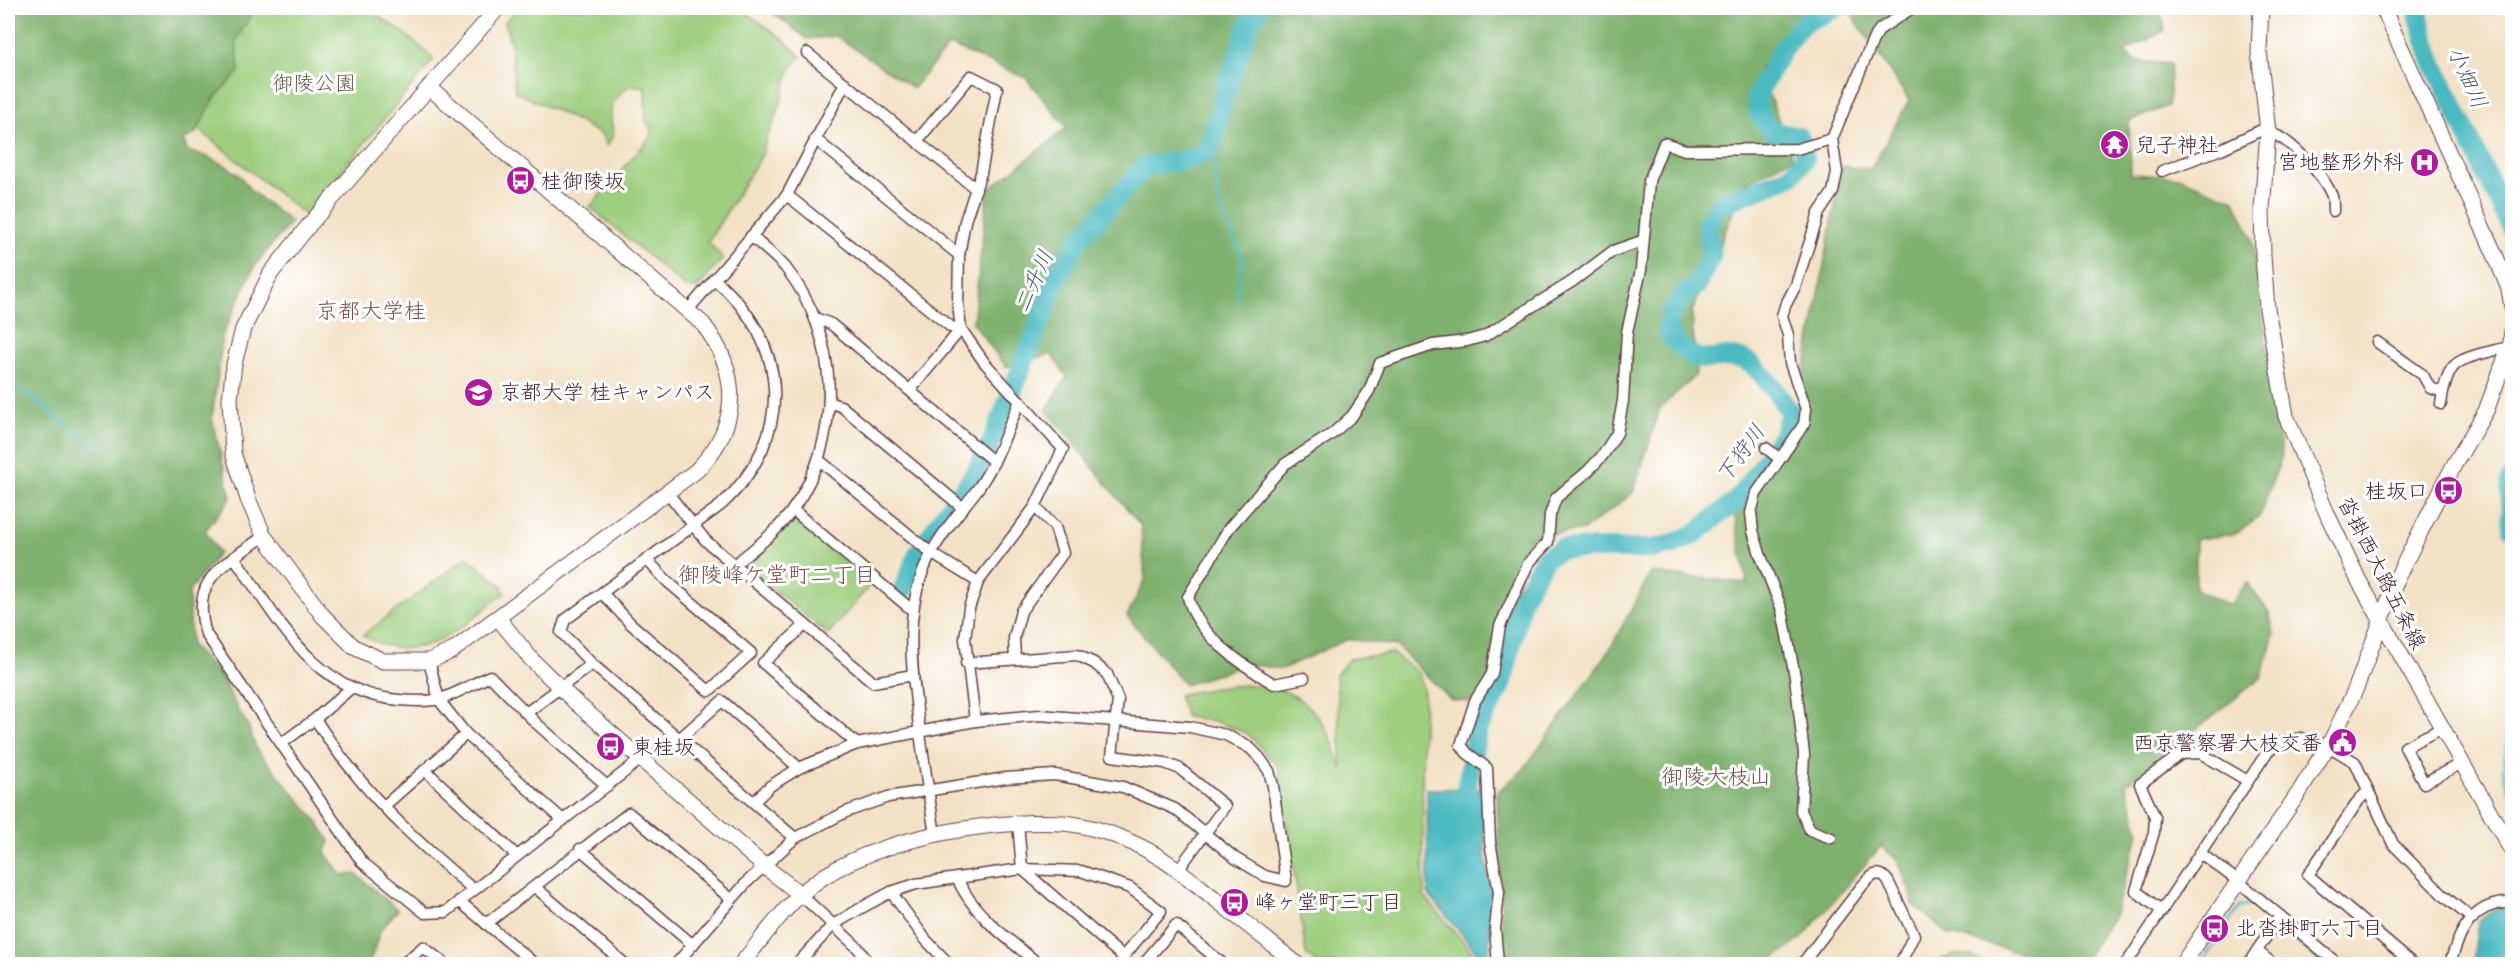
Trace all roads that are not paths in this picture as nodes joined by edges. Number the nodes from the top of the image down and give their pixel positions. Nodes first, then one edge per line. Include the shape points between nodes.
1 (498, 8) edge
2 (1912, 8) edge
3 (2261, 8) edge
4 (2383, 8) edge
5 (807, 53) dead end
6 (845, 83) junction
7 (430, 88) junction
8 (2268, 130) junction
9 (815, 139) junction
10 (1832, 139) junction
11 (916, 141) junction
12 (2162, 171) dead end
13 (976, 189) junction
14 (787, 195) junction
15 (2333, 211) dead end
16 (751, 236) junction
17 (1642, 241) junction
18 (959, 255) junction
19 (714, 279) junction
20 (2512, 307) edge
21 (687, 311) junction
22 (816, 318) junction
23 (961, 329) junction
24 (2512, 329) edge
25 (2377, 342) dead end
26 (2510, 347) junction
27 (910, 390) junction
28 (2443, 392) junction
29 (1020, 401) junction
30 (830, 403) junction
31 (2441, 404) dead end
32 (1766, 448) dead end
33 (1779, 458) junction
34 (819, 460) junction
35 (994, 462) junction
36 (667, 492) junction
37 (1035, 507) junction
38 (963, 508) junction
39 (793, 510) junction
40 (693, 525) junction
41 (264, 536) junction
42 (931, 554) junction
43 (234, 557) junction
44 (647, 560) junction
45 (734, 565) junction
46 (978, 582) junction
47 (602, 593) junction
48 (912, 610) junction
49 (498, 618) junction
50 (2380, 619) junction
51 (805, 625) junction
52 (1015, 659) junction
53 (429, 662) junction
54 (966, 663) junction
55 (592, 664) junction
56 (913, 675) junction
57 (1304, 678) dead end
58 (351, 688) junction
59 (560, 688) junction
60 (440, 699) junction
61 (526, 713) junction
62 (315, 719) junction
63 (975, 721) junction
64 (1116, 722) junction
65 (2442, 728) junction
66 (920, 730) junction
67 (466, 734) junction
68 (680, 739) junction
69 (282, 743) junction
70 (857, 744) junction
71 (2328, 746) junction
72 (641, 759) junction
73 (2463, 763) junction
74 (799, 768) junction
75 (425, 770) junction
76 (2248, 781) junction
77 (607, 786) junction
78 (928, 789) junction
79 (2368, 791) junction
80 (754, 802) junction
81 (384, 806) junction
82 (563, 820) junction
83 (1018, 823) junction
84 (1205, 833) junction
85 (935, 835) junction
86 (795, 838) junction
87 (1831, 838) dead end
88 (580, 849) junction
89 (2512, 851) edge
90 (2200, 853) junction
91 (517, 856) junction
92 (764, 866) junction
93 (1022, 869) junction
94 (1178, 870) junction
95 (957, 878) junction
96 (2238, 881) junction
97 (535, 887) junction
98 (474, 890) junction
99 (891, 892) junction
100 (800, 894) junction
101 (731, 899) junction
102 (459, 901) junction
103 (2512, 903) edge
104 (2162, 910) junction
105 (2472, 919) junction
106 (2276, 922) junction
107 (486, 924) junction
108 (833, 925) junction
109 (693, 945) junction
110 (2257, 951) junction
111 (403, 964) edge
112 (445, 964) edge
113 (535, 964) edge
114 (625, 964) edge
115 (676, 964) edge
116 (741, 964) edge
117 (797, 964) edge
118 (869, 964) edge
119 (949, 964) edge
120 (1039, 964) edge
121 (1143, 964) edge
122 (1223, 964) edge
123 (1297, 964) edge
124 (1498, 964) edge
125 (1805, 964) edge
126 (1900, 964) edge
127 (2126, 964) edge
128 (2182, 964) edge
129 (2248, 964) edge
130 (2273, 964) edge
131 (2338, 964) edge
132 (2413, 964) edge
133 (2450, 964) edge

1 - 7 street
2 - 10 street via 1880,29 1872,40
3 - 8 street, 沓掛西大路五条線 via 2259,51
4 - 20 street via 2492,247
5 - 6 street
6 - 9 street
6 - 11 street
7 - 21 street
7 - 41 street via 310,224 272,273 243,329 230,399 232,444 240,477
8 - 12 street
8 - 15 street via 2290,144 2319,176 2332,197
8 - 50 street, 沓掛西大路五条線 via 2263,256 2267,309 2286,416 2328,516
9 - 14 street
9 - 18 street
10 - 17 street via 1797,149 1685,150 1664,144 1649,181
10 - 33 street via 1837,172 1833,192 1819,213 1782,316 1790,363 1806,410 1804,424
11 - 13 street
11 - 13 street via 971,76 997,89
13 - 18 street
14 - 16 street
14 - 23 street via 951,327
16 - 19 street
16 - 22 street via 784,266
17 - 57 street via 1613,251 1574,281 1485,336 1433,345 1380,363 1369,392 1352,416 1285,464 1229,528 1188,597 1191,610 1225,652 1257,674 1274,684
17 - 124 street via 1641,270 1627,332 1617,433 1596,463 1556,498 1548,542 1528,564 1500,626 1492,674 1475,701 1461,745 1487,768 1490,842 1499,892 1495,929
18 - 23 street
19 - 21 street
19 - 40 street via 737,300 760,334 769,357 775,400 759,461 736,491
21 - 36 street via 703,324 724,357 729,374 730,410 726,427 709,458
22 - 27 street via 831,324
22 - 30 street via 829,378
23 - 27 street
23 - 29 street via 984,362
24 - 26 street
25 - 28 street via 2423,375 2430,388
26 - 28 street via 2456,363
26 - 50 street via 2486,411 2415,541
27 - 35 street
28 - 31 street
29 - 35 street
29 - 37 street via 1063,448
30 - 34 street
30 - 38 street via 841,406
32 - 33 street
33 - 87 street via 1756,494 1751,513 1753,531 1782,610 1796,677 1804,754 1801,811 1810,830
34 - 39 street
34 - 42 street
35 - 38 street
36 - 40 street
36 - 49 street
37 - 46 street
37 - 52 street via 1055,527 1063,553 1021,611 1014,638
38 - 42 street
39 - 45 street via 775,531
39 - 48 street
40 - 44 street
40 - 45 street
41 - 43 street
41 - 53 street via 323,616 354,647 383,660
42 - 46 street
42 - 48 street
43 - 58 street via 296,644 322,670
43 - 69 street via 217,569 203,592 200,614 206,634
44 - 47 street
44 - 47 street via 751,653 709,691 631,624
45 - 51 street
46 - 54 street via 964,639
47 - 55 street via 565,620 561,632
48 - 56 street
49 - 53 street via 452,651
49 - 59 street
50 - 65 street, 沓掛西大路五条線
50 - 71 street via 2356,688
51 - 56 street via 873,682
51 - 70 street via 763,663
52 - 54 street
52 - 64 street via 1077,655 1094,663 1114,687 1118,700
53 - 60 street
54 - 63 street
55 - 59 street
55 - 68 street
56 - 66 street
58 - 60 street via 376,698
58 - 62 street
59 - 61 street
59 - 72 street
60 - 61 street via 490,676
60 - 67 street
61 - 77 street
62 - 69 street
62 - 81 street via 347,765
63 - 64 street via 1040,715
63 - 66 street
64 - 84 street via 1112,756 1165,763 1180,769 1225,806
64 - 84 street via 1190,727 1236,738 1250,747 1269,771 1274,786 1286,881 1265,876
65 - 73 street, 沓掛西大路五条線
65 - 73 street via 2405,747 2424,783
66 - 70 street
66 - 78 street
67 - 75 street
67 - 82 street
68 - 74 street via 722,701
68 - 80 street
69 - 102 street via 362,862 425,913 446,912
70 - 74 street
71 - 76 street via 2301,738 2280,743 2268,752
71 - 79 street via 2355,762
71 - 96 street
72 - 77 street
72 - 92 street
73 - 89 street, 沓掛西大路五条線
74 - 80 street via 770,786
75 - 81 street
75 - 91 street
76 - 90 street
76 - 104 street via 2200,753 2181,754 2140,784 2156,817 2136,891
77 - 82 street
78 - 84 street via 1016,777 1055,775 1088,779 1152,798 1175,809
78 - 85 street
78 - 86 street via 888,797 846,812
79 - 105 street via 2393,844
79 - 132 street via 2308,875
80 - 86 street
81 - 98 street
82 - 91 street
83 - 85 street
83 - 93 street
83 - 94 street via 1088,827 1137,845
84 - 94 street
85 - 100 street via 872,853 832,872
86 - 92 street
88 - 97 street
88 - 101 street via 629,813
88 - 109 street
90 - 96 street
90 - 104 street
91 - 98 street
92 - 100 street
92 - 101 street
93 - 93 street via 1080,871 1130,888 1161,911 1122,957
93 - 95 street
94 - 123 street
95 - 99 street
95 - 120 street via 982,917
96 - 106 street
96 - 128 street
97 - 107 street
97 - 114 street
98 - 102 street
99 - 108 street
99 - 119 street
100 - 108 street
100 - 116 street
101 - 109 street
102 - 107 street
103 - 105 street via 2499,902
104 - 127 street
105 - 133 street via 2456,944
106 - 110 street
106 - 131 street
107 - 113 street
108 - 117 street
108 - 118 street
109 - 115 street
110 - 129 street
110 - 130 street
111 - 112 street via 423,947
121 - 122 street via 1176,925
125 - 126 street via 1862,886 1877,874 1888,881 1914,934

